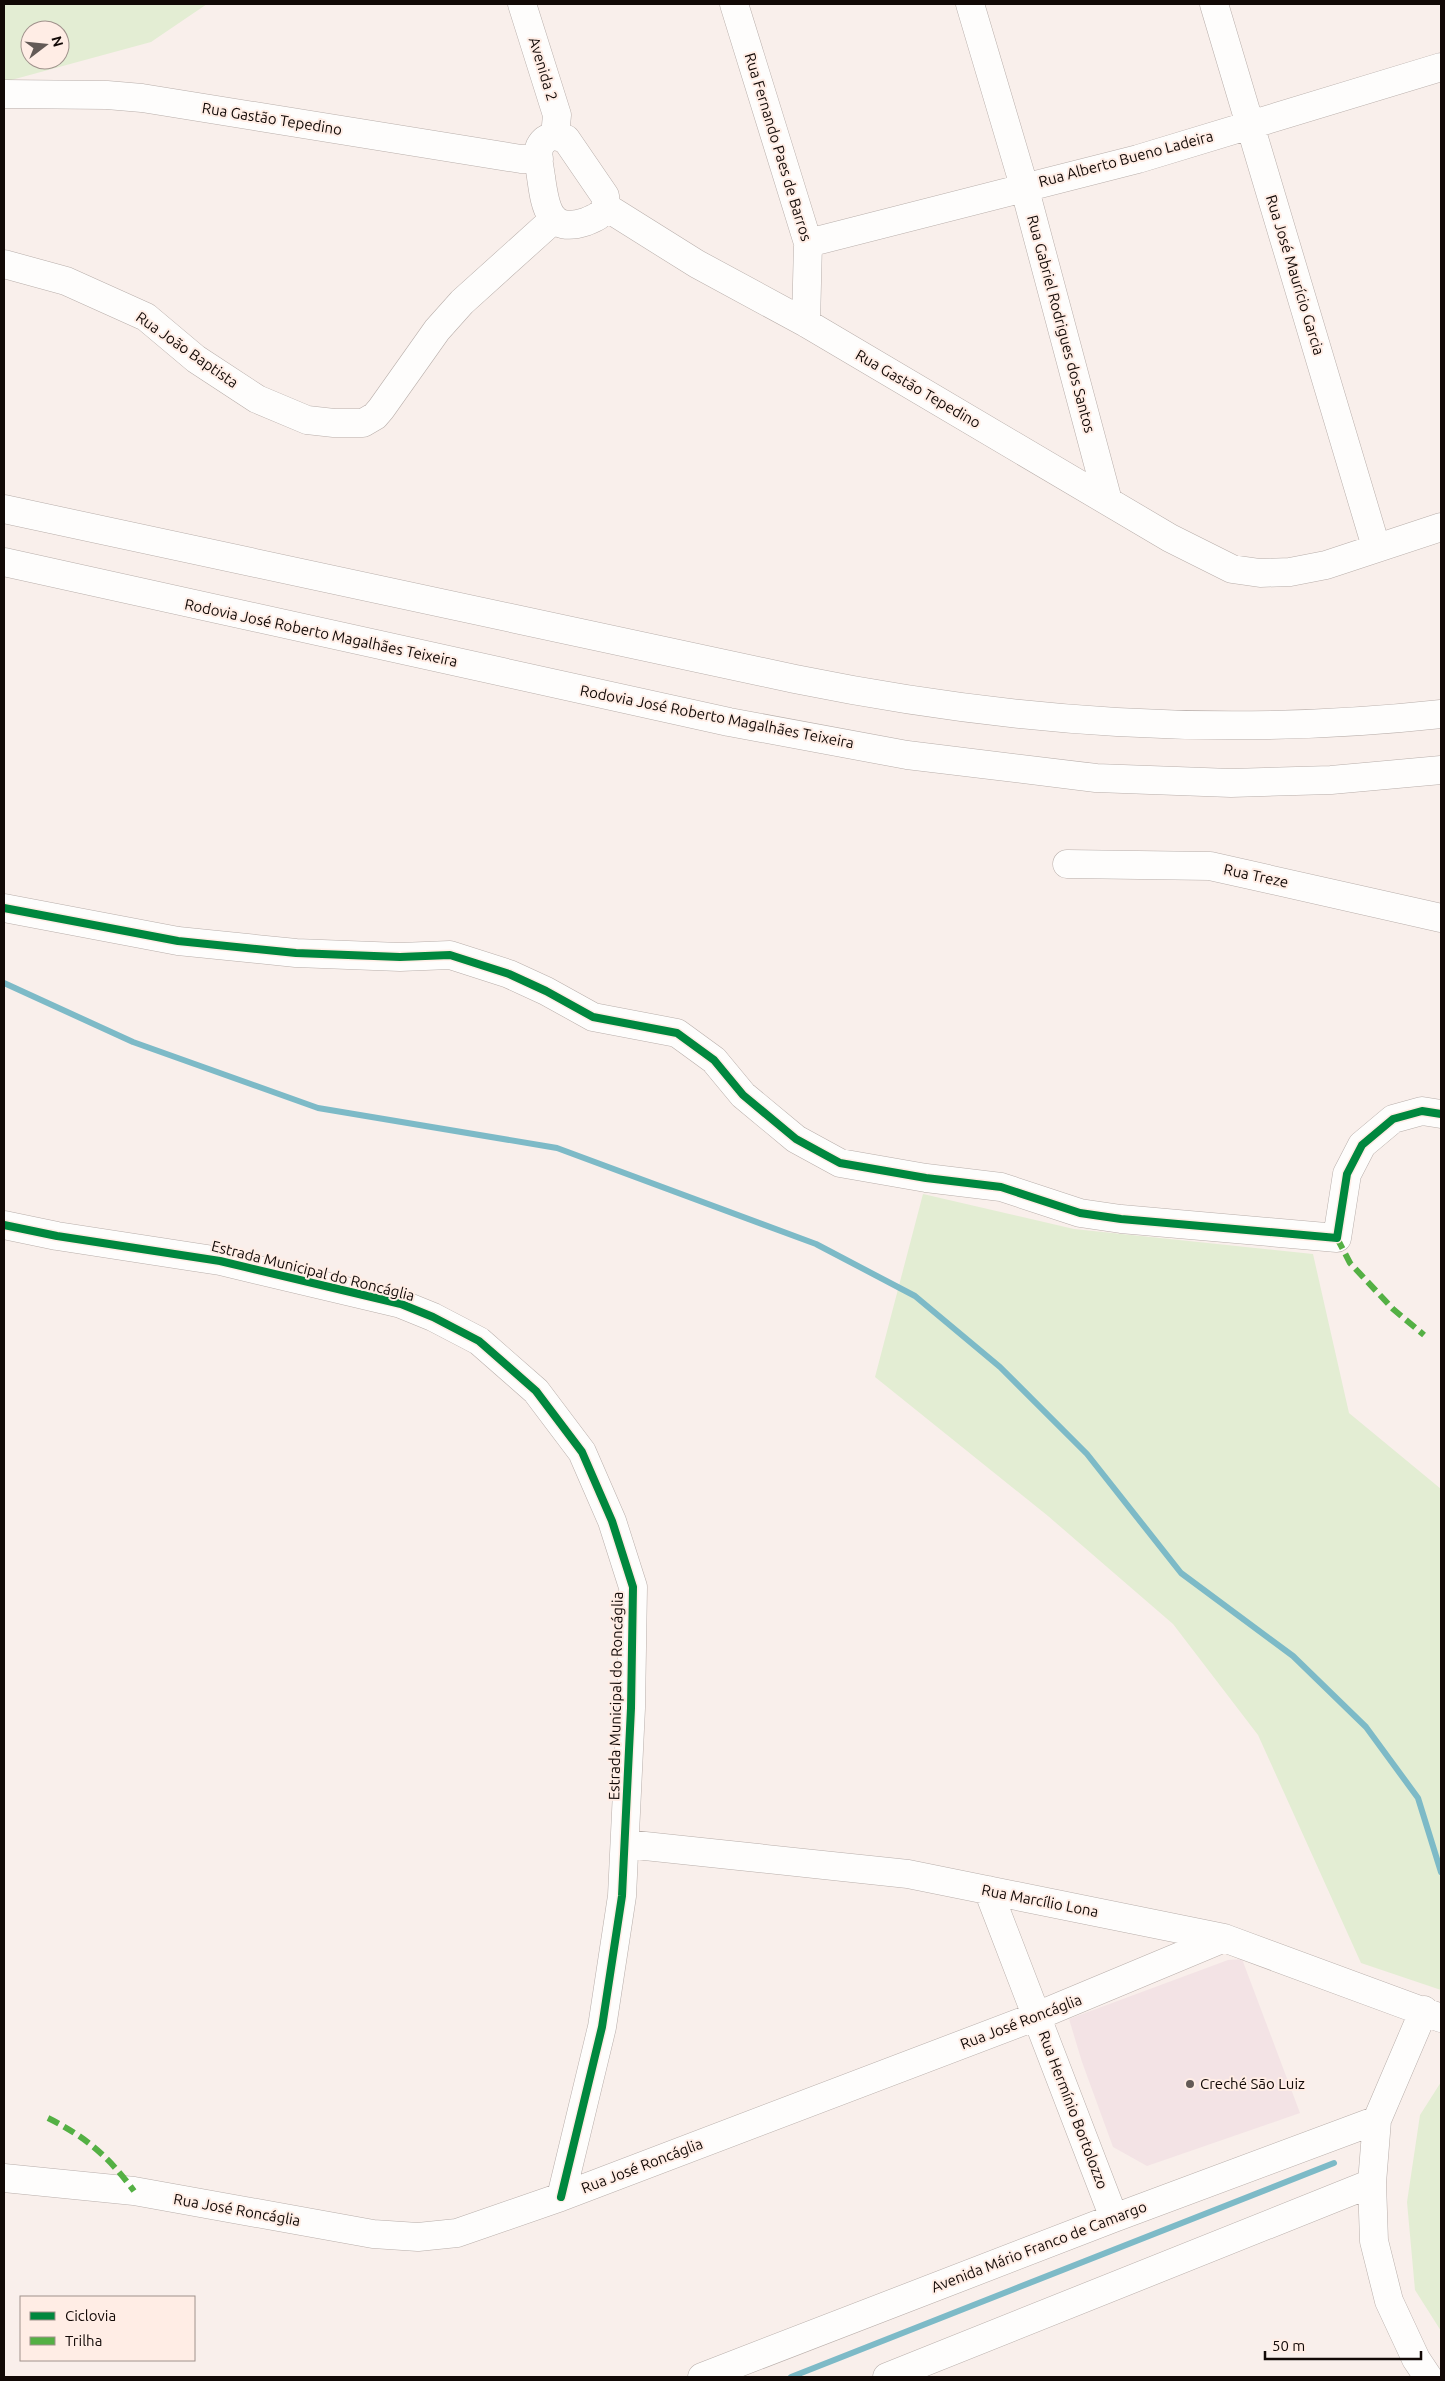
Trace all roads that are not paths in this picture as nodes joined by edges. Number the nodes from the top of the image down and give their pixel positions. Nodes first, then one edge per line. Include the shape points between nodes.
1 (522, 4) edge
2 (734, 4) edge
3 (970, 4) edge
4 (1214, 4) edge
5 (1441, 67) edge
6 (4, 94) edge
7 (1250, 125) junction
8 (555, 136) junction
9 (539, 159) junction
10 (1024, 186) junction
11 (606, 207) junction
12 (554, 219) junction
13 (808, 243) junction
14 (4, 264) edge
15 (806, 323) junction
16 (1108, 500) junction
17 (4, 509) edge
18 (1441, 527) edge
19 (1376, 547) junction
20 (4, 562) edge
21 (1441, 714) edge
22 (1441, 770) edge
23 (1067, 864) dead end
24 (4, 908) edge
25 (1441, 918) edge
26 (1441, 1114) edge
27 (4, 1225) edge
28 (626, 1844) junction
29 (988, 1890) junction
30 (1224, 1938) junction
31 (1433, 2014) edge
32 (1037, 2016) junction
33 (1378, 2120) junction
34 (4, 2178) edge
35 (1372, 2183) junction
36 (561, 2196) junction
37 (1114, 2218) junction
38 (702, 2377) edge
39 (887, 2377) edge
40 (1428, 2377) edge

1 - 8 main road, Avenida 2 via 557,115
2 - 13 main road, Rua Fernando Paes de Barros
3 - 10 main road, Rua Gabriel Rodrigues dos Santos
4 - 7 main road, Rua José Maurício Garcia
5 - 7 main road, Rua Alberto Bueno Ladeira
6 - 9 main road, Rua Gastão Tepedino via 142,98
7 - 10 main road, Rua Alberto Bueno Ladeira via 1138,159
7 - 19 main road, Rua José Maurício Garcia
8 - 9 main road via 541,144
8 - 11 main road via 566,139 605,196
9 - 12 main road via 546,208
10 - 13 main road, Rua Alberto Bueno Ladeira
10 - 16 main road, Rua Gabriel Rodrigues dos Santos
11 - 12 main road via 598,217 573,226
11 - 15 main road, Rua Gastão Tepedino via 697,264
12 - 14 main road, Rua João Baptista via 462,302 437,330 375,416 363,424 308,420 257,399 196,359 146,317 66,282
13 - 15 main road, Rua Fernando Paes de Barros
15 - 16 main road, Rua Gastão Tepedino
16 - 19 main road, Rua Gastão Tepedino via 1170,538 1232,569 1260,573 1290,572 1326,566
17 - 21 main road via 892,698 1056,718 1160,726 1281,726
18 - 19 main road, Rua Gastão Tepedino
20 - 22 main road, Rodovia José Roberto Magalhães Teixeira via 729,722 908,755 1096,778 1222,782 1331,780
23 - 25 main road, Rua Treze via 1210,866
24 - 26 main road via 178,941 296,953 400,957 450,955 478,962 546,991 594,1017 677,1033 714,1060 744,1095 796,1139 840,1163 1001,1187 1080,1213 1121,1219 1337,1238 1347,1174 1362,1145 1393,1119 1422,1111
27 - 28 main road, Estrada Municipal do Roncáglia via 220,1261 401,1304 479,1342 536,1391 582,1452 612,1521 633,1587
28 - 29 main road, Rua Marcílio Lona via 908,1874
28 - 36 main road, Estrada Municipal do Roncáglia via 622,1896 602,2028
29 - 30 main road, Rua Marcílio Lona
29 - 32 main road, Rua Hermínio Bortolozzo
30 - 31 main road, Rua Marcílio Lona
30 - 32 main road, Rua José Roncáglia
31 - 33 main road
32 - 36 main road, Rua José Roncáglia
32 - 37 main road, Rua Hermínio Bortolozzo
33 - 35 main road
33 - 37 main road, Avenida Mário Franco de Camargo
34 - 36 main road, Rua José Roncáglia via 134,2192 372,2234 418,2237 458,2233
35 - 39 main road
35 - 40 main road via 1374,2241 1389,2301
37 - 38 main road, Avenida Mário Franco de Camargo

